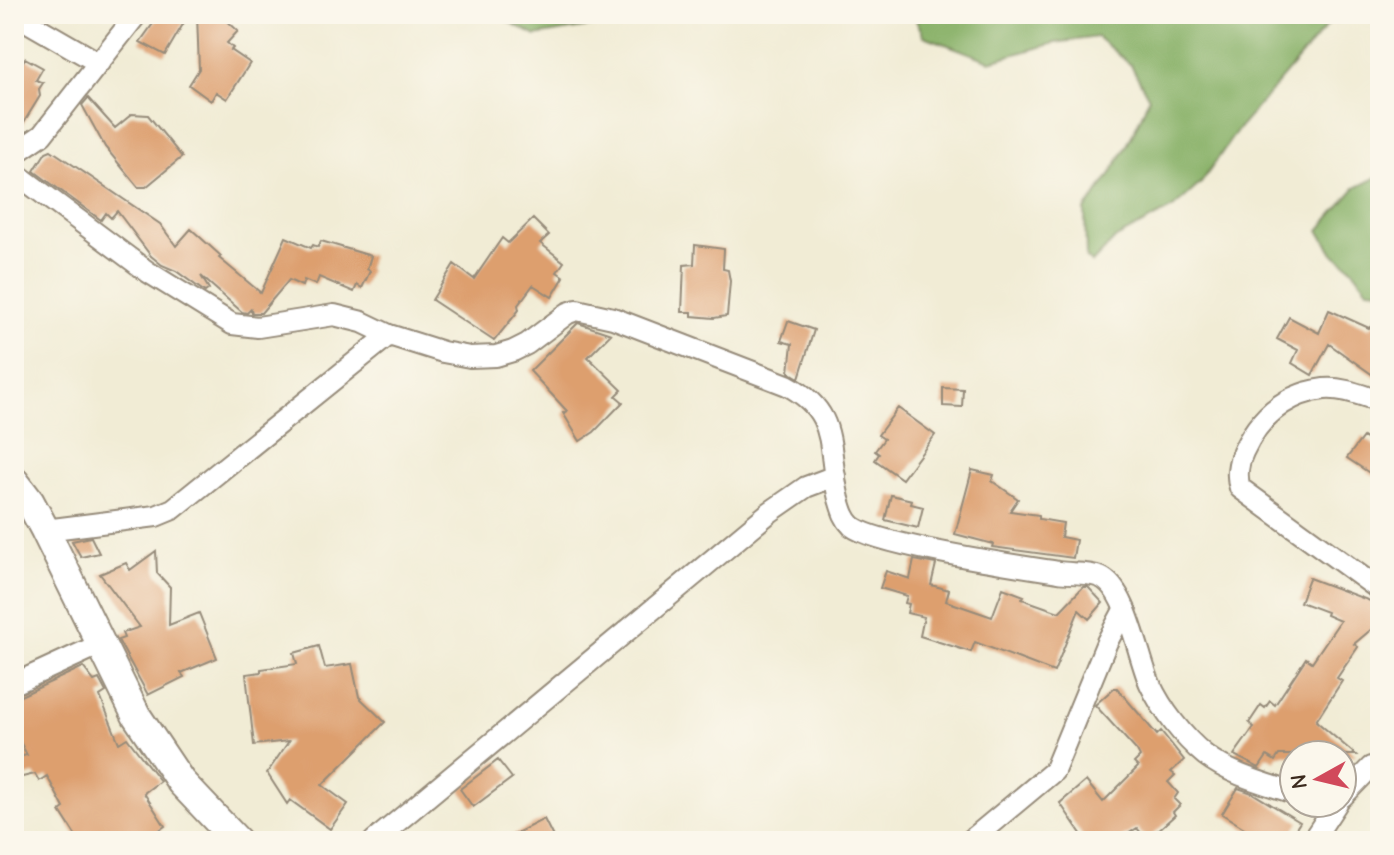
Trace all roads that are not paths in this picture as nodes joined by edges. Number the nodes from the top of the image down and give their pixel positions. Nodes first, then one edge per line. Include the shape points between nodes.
1 (14, 14) edge
2 (137, 14) edge
3 (99, 63) junction
4 (14, 154) edge
5 (14, 172) edge
6 (389, 335) junction
7 (1380, 401) edge
8 (835, 476) junction
9 (14, 481) edge
10 (45, 530) junction
11 (1380, 590) edge
12 (1124, 610) junction
13 (101, 644) junction
14 (14, 684) edge
15 (1377, 763) edge
16 (1358, 780) edge
17 (1278, 788) edge
18 (1324, 819) edge
19 (237, 841) edge
20 (374, 841) edge
21 (970, 841) edge
22 (1312, 841) edge

1 - 3 street
2 - 3 street
3 - 4 street via 42,135
5 - 6 street via 148,272 232,324 258,327 334,315
6 - 8 street via 443,352 496,356 527,344 577,310 613,318 800,392 823,414
6 - 10 street via 173,509 156,516
7 - 11 street via 1336,389 1293,397 1255,427 1237,480 1240,488
8 - 12 street via 844,517 864,533 917,547 1098,576 1116,590
8 - 20 street via 806,487 770,512
9 - 10 main road
10 - 13 main road
12 - 17 street via 1150,683 1169,716 1205,755
12 - 21 street via 1054,771
13 - 14 street
13 - 19 main road via 136,715 181,782
15 - 16 street
18 - 22 street

